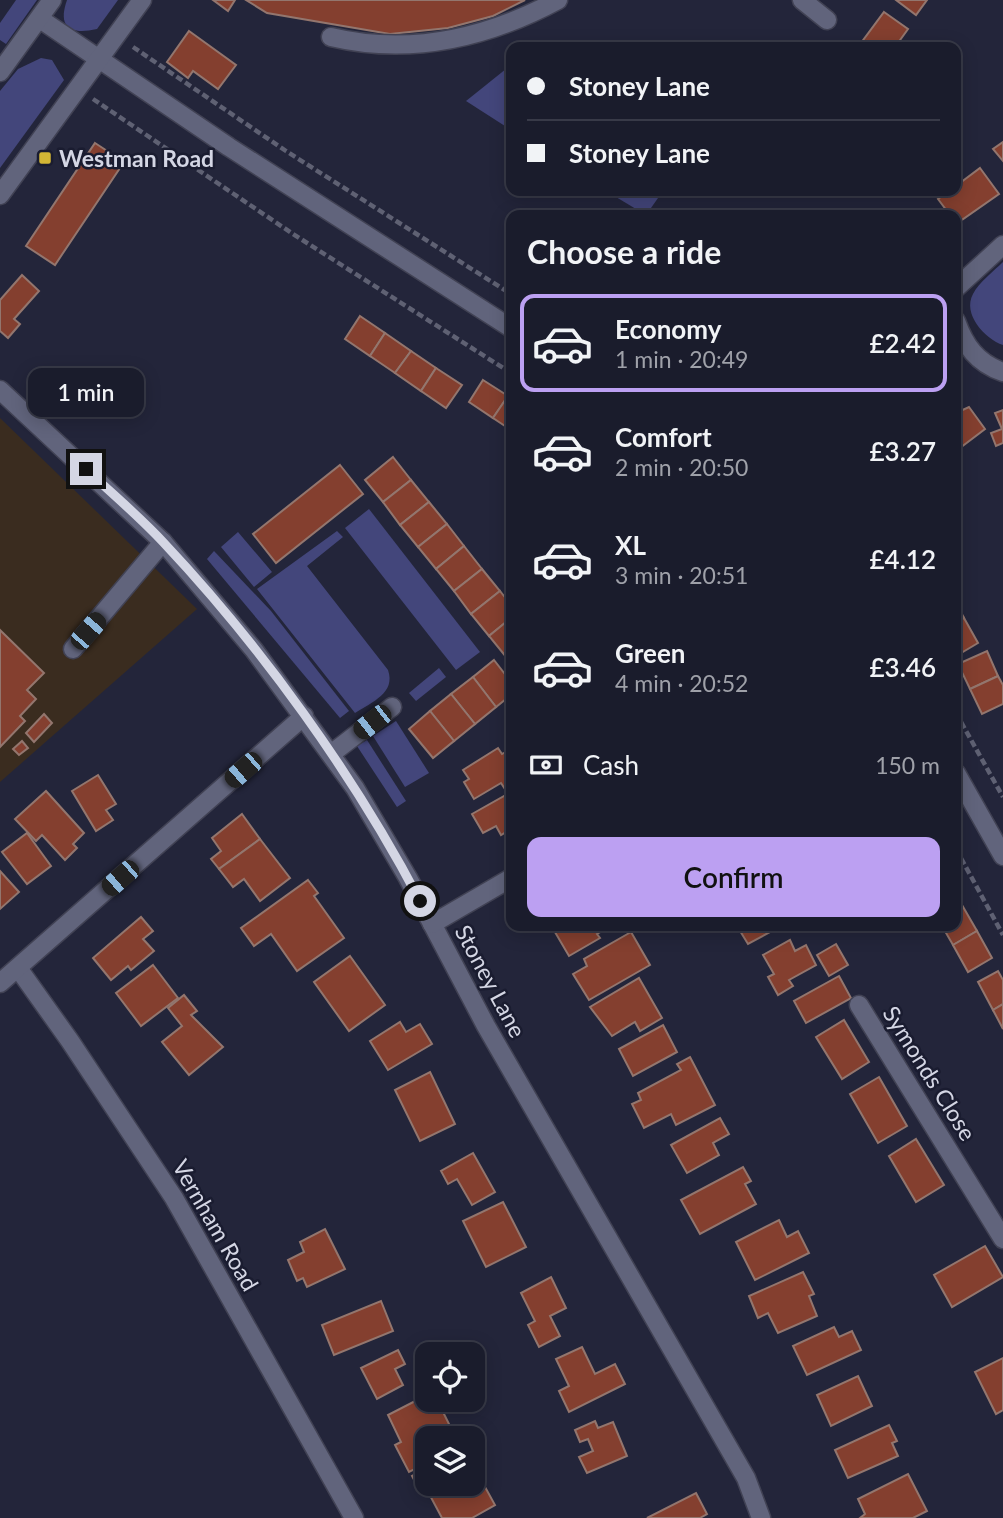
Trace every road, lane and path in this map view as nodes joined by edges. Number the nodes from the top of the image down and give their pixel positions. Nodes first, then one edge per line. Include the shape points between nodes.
1 (52, 0) edge
2 (142, 0) edge
3 (558, 0) edge
4 (802, 0) edge
5 (40, 19) junction
6 (827, 20) dead end
7 (117, 36) junction
8 (331, 37) dead end
9 (100, 62) junction
10 (0, 72) edge
11 (79, 90) junction
12 (0, 195) edge
13 (1003, 245) edge
14 (961, 283) edge
15 (506, 291) edge
16 (506, 325) edge
17 (961, 347) edge
18 (506, 370) edge
19 (1003, 372) edge
20 (0, 390) edge
21 (163, 542) junction
22 (73, 649) dead end
23 (392, 707) dead end
24 (304, 716) junction
25 (961, 722) edge
26 (331, 754) junction
27 (961, 782) edge
28 (1003, 797) edge
29 (1003, 856) edge
30 (961, 858) edge
31 (506, 881) edge
32 (432, 924) junction
33 (1003, 935) edge
34 (18, 968) junction
35 (0, 983) edge
36 (859, 1005) dead end
37 (1003, 1239) edge
38 (354, 1518) edge
39 (761, 1518) edge

1 - 5 street
2 - 7 street
3 - 8 street via 517,22 467,38 417,45 360,44
4 - 6 street
5 - 9 street
5 - 10 street
7 - 9 street
7 - 15 path via 286,151
9 - 11 street
9 - 16 street
11 - 12 street
11 - 18 path
13 - 14 street
17 - 19 street via 985,366
20 - 21 street, Stoney Lane
21 - 22 street
21 - 24 street, Stoney Lane
23 - 26 street
24 - 26 street, Stoney Lane
24 - 34 street
25 - 28 path
26 - 32 street, Stoney Lane
27 - 29 street
30 - 33 path
31 - 32 street
32 - 39 street, Stoney Lane via 485,1026 746,1478
34 - 35 street
34 - 38 street, Vernham Road via 174,1198
36 - 37 street, Symonds Close

